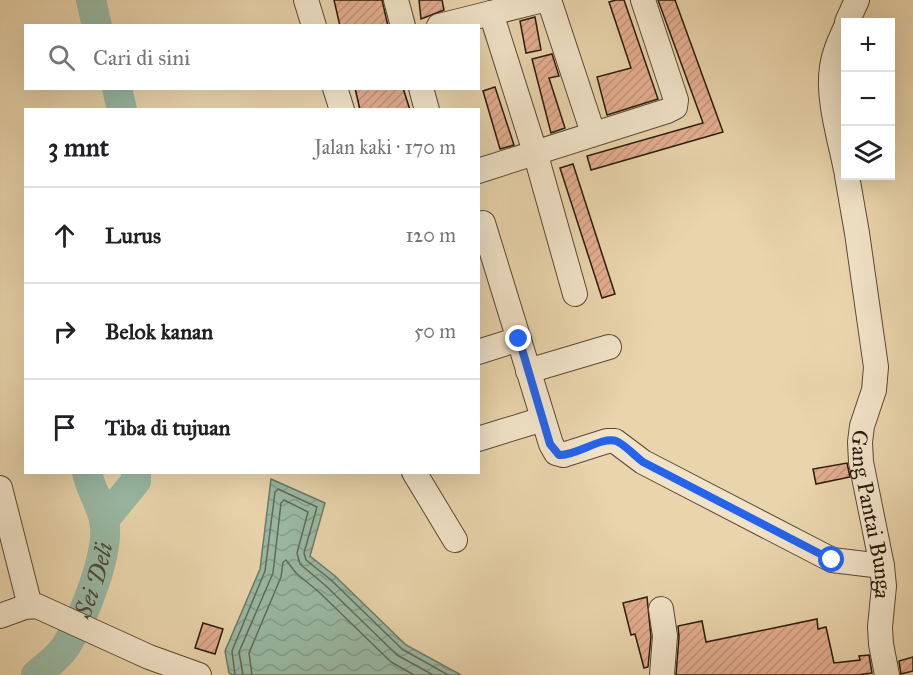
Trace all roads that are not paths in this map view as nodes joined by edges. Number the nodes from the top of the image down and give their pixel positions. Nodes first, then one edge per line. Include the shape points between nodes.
1 (306, 0) edge
2 (396, 0) edge
3 (543, 0) edge
4 (549, 0) edge
5 (644, 0) edge
6 (857, 0) edge
7 (491, 13) junction
8 (849, 18) edge
9 (313, 24) edge
10 (402, 24) edge
11 (447, 24) edge
12 (841, 38) edge
13 (336, 90) edge
14 (422, 90) edge
15 (341, 108) edge
16 (426, 108) edge
17 (593, 133) junction
18 (841, 144) edge
19 (535, 152) junction
20 (480, 170) edge
21 (847, 180) edge
22 (483, 223) dead end
23 (486, 259) edge
24 (574, 294) dead end
25 (519, 339) junction
26 (609, 347) dead end
27 (480, 351) edge
28 (528, 371) junction
29 (543, 419) junction
30 (480, 438) edge
31 (415, 474) edge
32 (0, 488) edge
33 (455, 540) dead end
34 (882, 566) junction
35 (39, 608) junction
36 (661, 609) dead end
37 (0, 616) edge
38 (199, 675) edge
39 (662, 675) edge
40 (887, 675) edge

1 - 9 street
2 - 10 street
3 - 7 street
4 - 17 street
5 - 17 street via 675,107
6 - 8 street
7 - 11 street
7 - 19 street
12 - 18 street via 831,70 831,93
13 - 15 street
14 - 16 street
17 - 19 street
19 - 20 street
19 - 24 street
21 - 34 street, Gang Pantai Bunga via 876,367 860,441
22 - 23 street
23 - 25 street
25 - 27 street
25 - 28 street
26 - 28 street
28 - 29 street
29 - 30 street
29 - 34 street via 553,449 559,455 615,441 643,462 832,560
31 - 33 street
32 - 35 street
34 - 40 street, Gang Pantai Bunga via 880,635
35 - 37 street
35 - 38 street
36 - 39 street via 665,644

